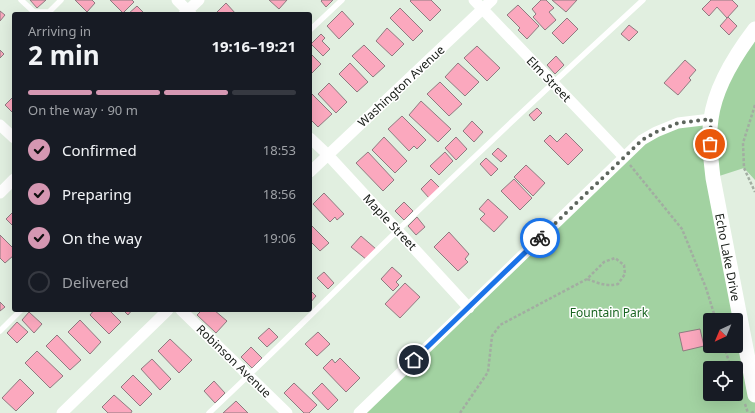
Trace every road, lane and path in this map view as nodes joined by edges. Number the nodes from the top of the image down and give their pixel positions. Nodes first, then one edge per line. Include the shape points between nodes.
1 (21, 0) edge
2 (60, 0) edge
3 (176, 0) edge
4 (199, 0) edge
5 (342, 0) edge
6 (474, 0) edge
7 (492, 0) edge
8 (643, 0) edge
9 (483, 9) junction
10 (187, 12) edge
11 (189, 12) edge
12 (312, 28) edge
13 (755, 29) edge
14 (553, 83) junction
15 (755, 105) edge
16 (711, 119) junction
17 (0, 124) edge
18 (12, 136) edge
19 (312, 140) edge
20 (328, 155) junction
21 (624, 157) junction
22 (312, 170) edge
23 (12, 181) edge
24 (755, 192) edge
25 (0, 194) edge
26 (398, 230) junction
27 (587, 279) junction
28 (469, 308) junction
29 (19, 312) edge
30 (166, 312) edge
31 (183, 312) edge
32 (714, 313) edge
33 (0, 331) edge
34 (249, 375) junction
35 (755, 395) edge
36 (755, 411) edge
37 (62, 413) edge
38 (209, 413) edge
39 (287, 413) edge
40 (359, 413) edge
41 (460, 413) edge
42 (751, 413) edge

1 - 2 lane via 34,12 49,12
3 - 10 street
4 - 11 street
5 - 12 lane
6 - 9 street, Elm Street
7 - 9 street, Washington Avenue
8 - 14 lane
9 - 14 street, Elm Street
9 - 20 street, Washington Avenue
13 - 16 street, Echo Lake Drive via 739,50 720,87
14 - 21 street, Elm Street
14 - 26 lane
15 - 24 path via 742,143 744,168
16 - 21 street via 678,123 656,132 642,140
16 - 35 street, Echo Lake Drive via 712,178
17 - 18 street
19 - 20 street, Maple Street
20 - 22 street, Washington Avenue
20 - 26 street, Maple Street
21 - 28 street
21 - 32 path via 682,230
23 - 25 street
26 - 28 street, Maple Street
26 - 34 lane
27 - 27 path via 604,262 615,258 624,265 625,274 618,284 610,286
27 - 41 path via 500,325 492,336 488,372
28 - 40 street
29 - 33 lane
30 - 37 street
31 - 34 street, Robinson Avenue
34 - 38 lane
34 - 39 street, Robinson Avenue
36 - 42 path

